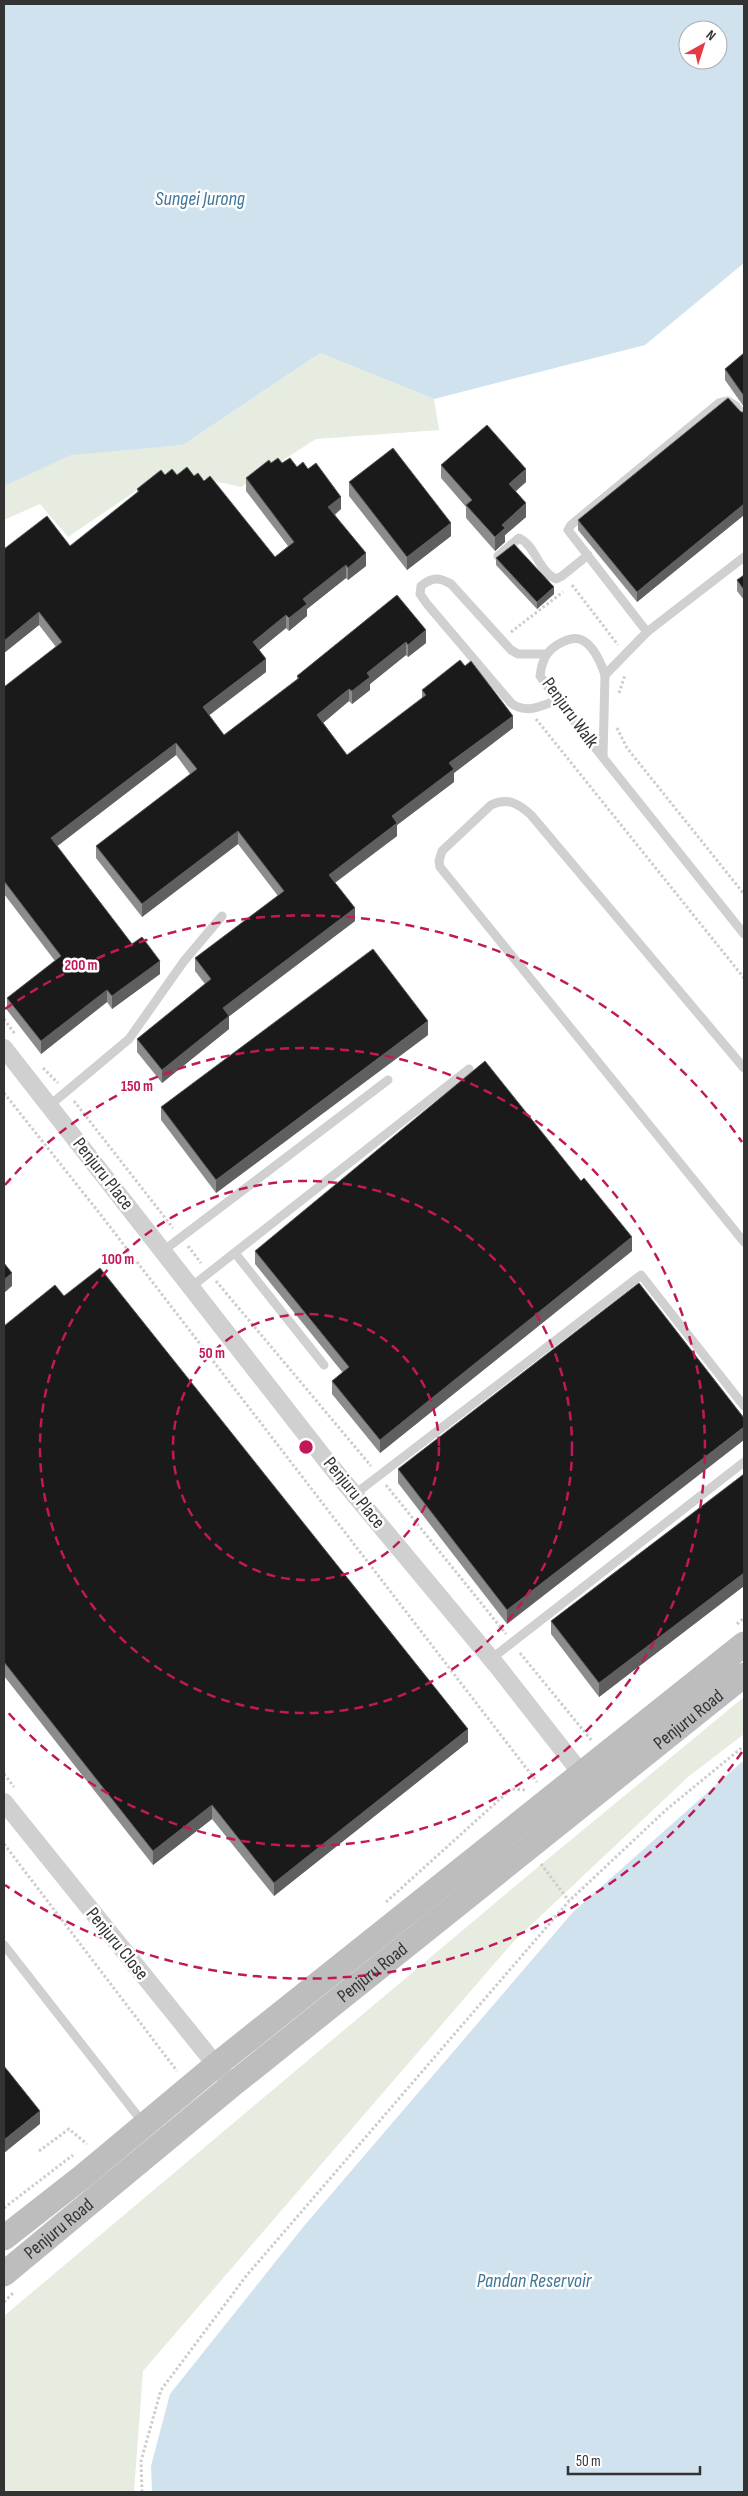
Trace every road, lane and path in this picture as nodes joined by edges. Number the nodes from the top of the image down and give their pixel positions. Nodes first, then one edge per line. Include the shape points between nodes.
1 (744, 417) edge
2 (588, 555) junction
3 (498, 556) edge
4 (744, 557) edge
5 (647, 632) junction
6 (502, 639) junction
7 (547, 654) junction
8 (625, 654) junction
9 (605, 675) junction
10 (617, 697) dead end
11 (557, 700) junction
12 (529, 710) junction
13 (616, 720) dead end
14 (603, 757) junction
15 (744, 894) edge
16 (222, 916) dead end
17 (744, 934) edge
18 (744, 978) edge
19 (4, 1018) edge
20 (20, 1041) dead end
21 (4, 1048) edge
22 (39, 1063) dead end
23 (469, 1068) dead end
24 (744, 1068) edge
25 (388, 1080) dead end
26 (66, 1092) junction
27 (4, 1093) edge
28 (49, 1106) junction
29 (180, 1237) junction
30 (744, 1242) edge
31 (163, 1251) junction
32 (235, 1253) junction
33 (210, 1273) junction
34 (191, 1287) junction
35 (324, 1365) dead end
36 (744, 1406) edge
37 (744, 1462) edge
38 (379, 1476) junction
39 (355, 1494) junction
40 (512, 1643) junction
41 (744, 1644) edge
42 (491, 1659) junction
43 (744, 1675) edge
44 (744, 1746) edge
45 (603, 1756) junction
46 (589, 1782) junction
47 (549, 1799) junction
48 (4, 1802) edge
49 (4, 1844) edge
50 (552, 1879) dead end
51 (569, 1902) junction
52 (4, 1945) edge
53 (216, 2066) junction
54 (177, 2070) dead end
55 (232, 2085) junction
56 (152, 2134) junction
57 (87, 2144) dead end
58 (39, 2151) dead end
59 (4, 2238) edge
60 (4, 2274) edge
61 (142, 2492) edge

1 - 2 lane via 728,401 719,403 571,524 568,530
2 - 3 lane via 556,578 547,575 526,543 519,538
2 - 5 lane
4 - 5 lane
5 - 8 lane
6 - 7 lane via 518,654
6 - 8 path via 572,585
6 - 12 lane via 451,584 434,578 421,586 420,594 427,604 502,695 521,710
7 - 9 lane, Penjuru Walk via 572,638 582,640 601,662
7 - 11 lane, Penjuru Walk via 540,676
8 - 9 lane
8 - 10 path via 629,662
9 - 14 lane, Penjuru Walk
11 - 12 lane
11 - 14 lane, Penjuru Walk
12 - 18 path
13 - 15 path via 616,728 627,748
14 - 17 lane, Penjuru Walk
16 - 26 lane via 184,961 129,1039
19 - 20 path
21 - 28 street, Penjuru Place
22 - 26 path
23 - 32 lane
24 - 30 lane via 519,804 500,801 491,805 442,852 440,867
25 - 29 lane
26 - 28 lane
26 - 29 path
27 - 47 path
28 - 31 street, Penjuru Place
29 - 31 lane
29 - 33 path
31 - 34 street, Penjuru Place
32 - 33 lane
32 - 35 lane
33 - 34 lane
33 - 38 path
34 - 39 street, Penjuru Place
36 - 38 lane via 641,1275
37 - 40 lane
38 - 39 lane
38 - 40 path
39 - 42 street, Penjuru Place
40 - 42 lane
40 - 45 path
41 - 45 main road, Penjuru Road
42 - 46 street, Penjuru Place
43 - 46 main road, Penjuru Road
44 - 51 path via 667,1810
45 - 46 main road, Penjuru Road
46 - 47 main road, Penjuru Road
46 - 55 main road, Penjuru Road
47 - 53 main road, Penjuru Road
48 - 53 street, Penjuru Close
49 - 54 path
50 - 51 path
51 - 61 path via 247,2274 161,2390 141,2461
52 - 56 lane
53 - 55 street, Penjuru Close
53 - 56 main road, Penjuru Road
55 - 56 main road, Penjuru Road
56 - 59 main road, Penjuru Road via 82,2178
56 - 60 main road, Penjuru Road
57 - 58 path via 69,2129

